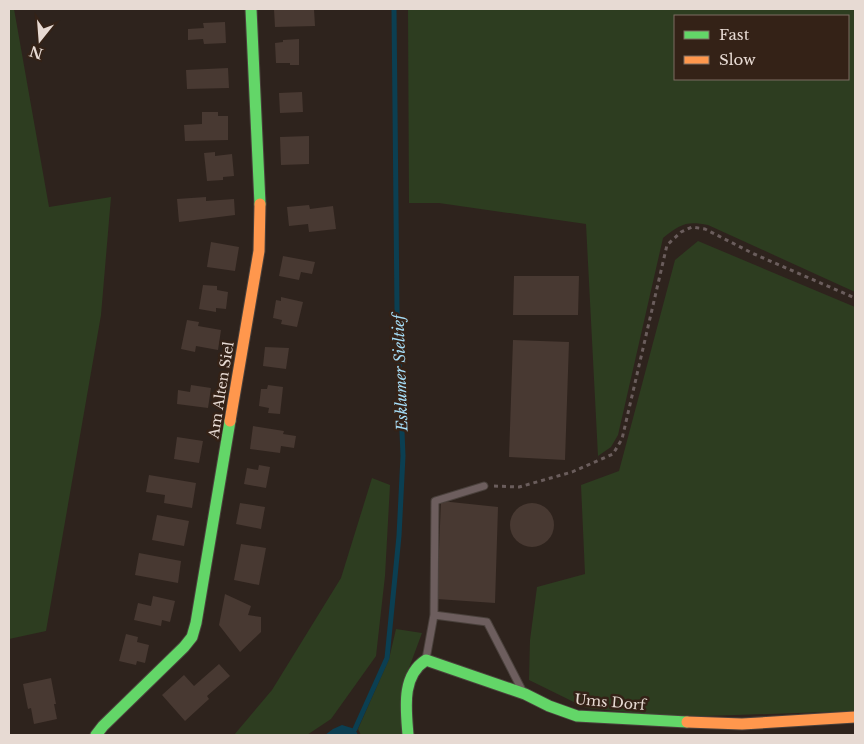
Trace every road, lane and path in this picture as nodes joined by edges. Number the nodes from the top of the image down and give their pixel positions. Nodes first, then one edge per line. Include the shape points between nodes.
1 (252, 9) edge
2 (855, 298) edge
3 (484, 486) joint
4 (434, 615) junction
5 (426, 660) junction
6 (525, 694) junction
7 (855, 717) edge
8 (96, 735) edge
9 (408, 735) edge

1 - 8 street, Am Alten Siel via 259,251 196,623 184,647
2 - 3 path via 705,229 692,227 681,232 667,245 622,439 613,454 572,472 519,487
3 - 4 lane via 435,501
4 - 5 lane
4 - 6 lane via 487,622
5 - 6 street, Ums Dorf
5 - 9 street via 417,663 410,675 406,701
6 - 7 street, Ums Dorf via 577,716 627,720 742,724

